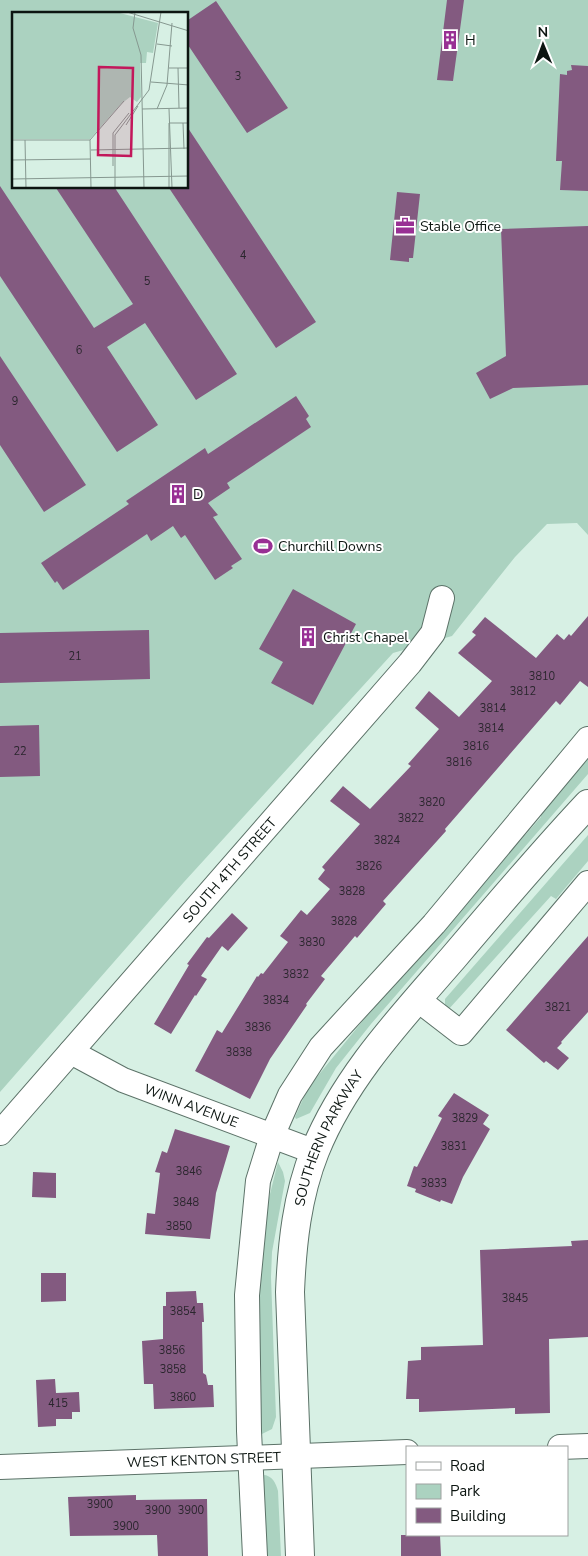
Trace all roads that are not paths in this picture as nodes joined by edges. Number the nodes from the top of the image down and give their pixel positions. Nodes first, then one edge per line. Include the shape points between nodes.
1 (442, 598) dead end
2 (588, 740) edge
3 (588, 804) edge
4 (588, 883) edge
5 (417, 999) junction
6 (71, 1052) junction
7 (0, 1133) edge
8 (272, 1136) junction
9 (315, 1152) junction
10 (588, 1446) edge
11 (568, 1447) edge
12 (406, 1452) edge
13 (296, 1456) junction
14 (250, 1458) junction
15 (0, 1467) edge
16 (255, 1556) edge
17 (300, 1556) edge

1 - 6 street, SOUTH 4TH STREET via 433,632 410,663
2 - 8 street via 434,924 322,1047 290,1095
3 - 5 main road, SOUTHERN PARKWAY
4 - 5 street via 462,1033
5 - 9 main road, SOUTHERN PARKWAY via 345,1092
6 - 7 street, SOUTH 4TH STREET
6 - 8 street, WINN AVENUE via 124,1080
8 - 9 street, WINN AVENUE
8 - 14 street via 258,1181 247,1295
9 - 13 main road, SOUTHERN PARKWAY via 300,1199 292,1248 290,1305
10 - 11 street
12 - 13 street, WEST KENTON STREET
13 - 14 street, WEST KENTON STREET
13 - 17 main road, SOUTHERN PARKWAY
14 - 15 street, WEST KENTON STREET
14 - 16 street

